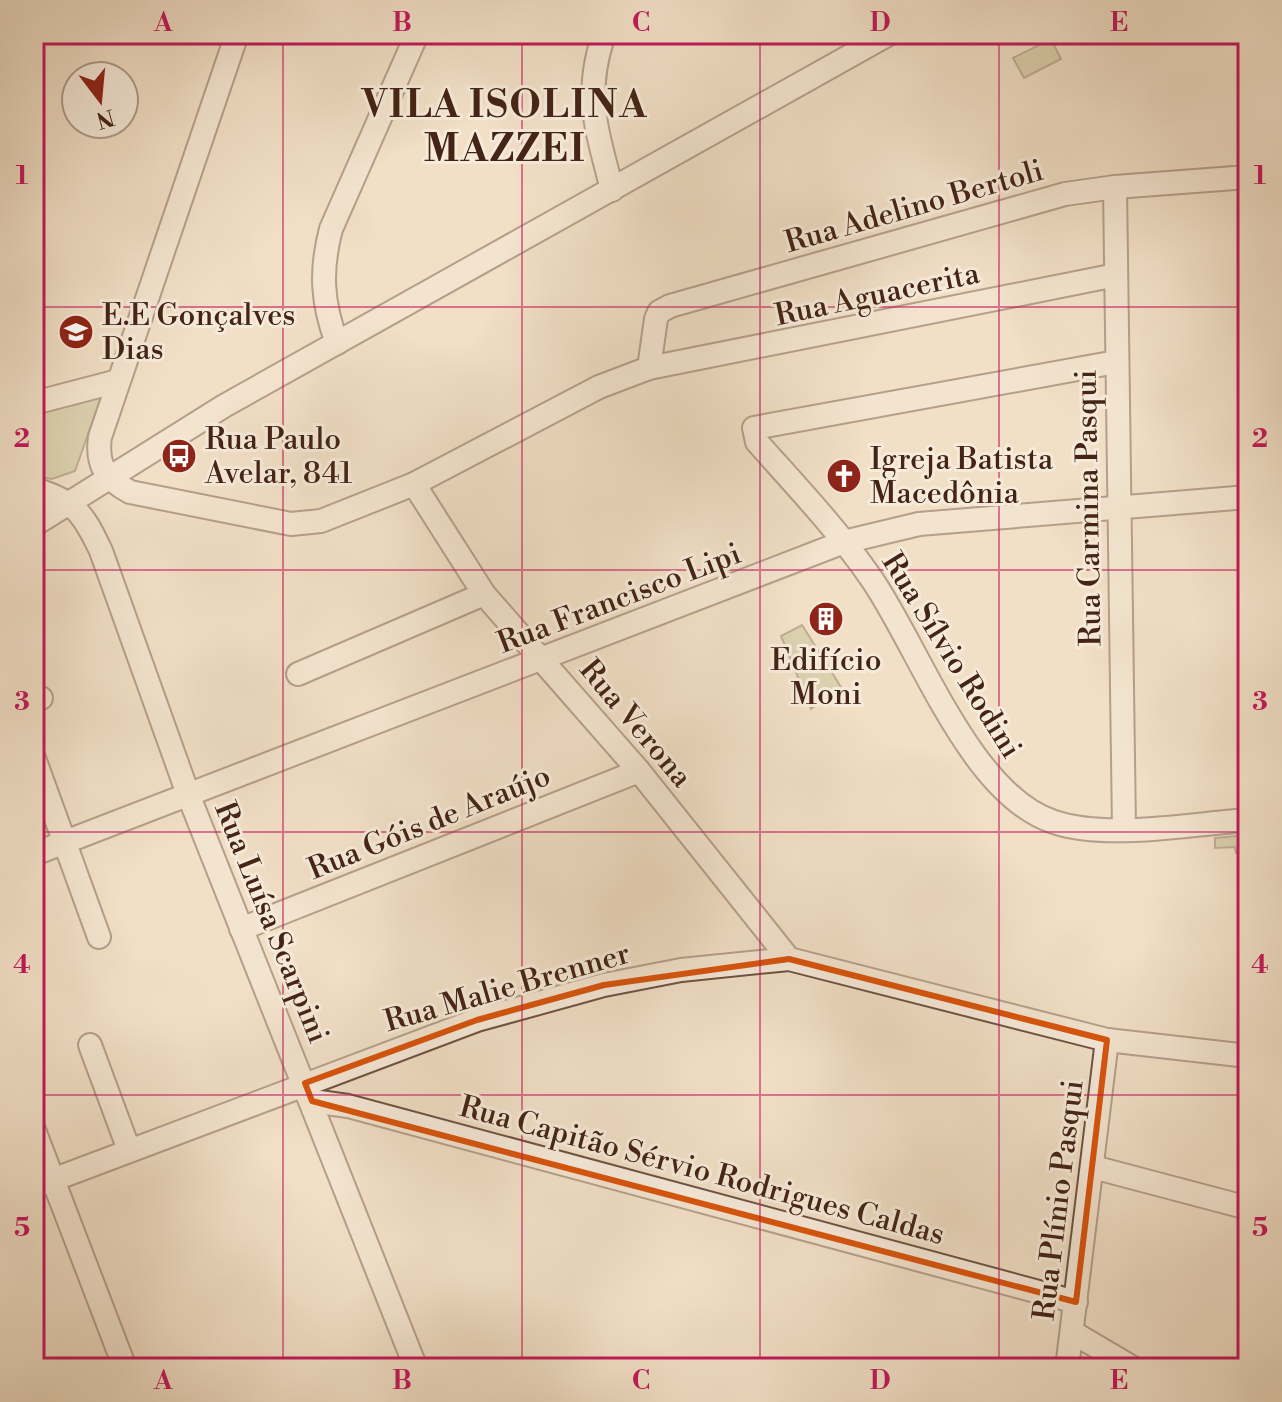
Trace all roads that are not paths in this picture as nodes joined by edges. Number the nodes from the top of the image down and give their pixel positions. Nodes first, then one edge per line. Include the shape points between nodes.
1 (237, 34) edge
2 (417, 34) edge
3 (604, 34) edge
4 (889, 34) edge
5 (1248, 177) edge
6 (1115, 187) junction
7 (612, 190) junction
8 (1116, 275) junction
9 (337, 343) junction
10 (1116, 362) junction
11 (649, 368) junction
12 (118, 381) junction
13 (34, 403) edge
14 (108, 478) junction
15 (414, 484) junction
16 (34, 489) edge
17 (1248, 497) edge
18 (70, 502) junction
19 (1118, 505) junction
20 (34, 525) edge
21 (844, 542) junction
22 (484, 594) junction
23 (542, 660) junction
24 (298, 674) dead end
25 (34, 758) edge
26 (639, 771) junction
27 (188, 794) junction
28 (1248, 820) edge
29 (1124, 829) junction
30 (63, 843) junction
31 (34, 854) edge
32 (241, 929) junction
33 (99, 937) dead end
34 (789, 959) junction
35 (1107, 1040) junction
36 (90, 1045) dead end
37 (1248, 1056) edge
38 (308, 1092) junction
39 (34, 1130) edge
40 (129, 1150) junction
41 (1093, 1167) junction
42 (43, 1183) edge
43 (1248, 1208) edge
44 (1076, 1302) junction
45 (1072, 1332) junction
46 (125, 1368) edge
47 (416, 1368) edge
48 (1067, 1368) edge
49 (1133, 1368) edge

1 - 12 street
2 - 9 street via 331,229 322,282
3 - 7 street via 591,96
4 - 7 street
5 - 6 street, Rua Adelino Bertoli
6 - 8 street, Rua Carmina Pasqui
6 - 11 street, Rua Adelino Bertoli via 1018,207 670,306 656,319
7 - 9 street
8 - 10 street, Rua Carmina Pasqui
8 - 11 street, Rua Aguacerita
9 - 14 street
10 - 19 street, Rua Carmina Pasqui
10 - 21 street, Rua Sílvio Rodini via 754,428 757,442
11 - 15 street, Rua Aguacerita via 599,387
12 - 13 street
12 - 14 street via 98,452
14 - 15 street, Rua Aguacerita via 130,492 291,524 333,518
14 - 18 street
15 - 22 street, Rua Verona
16 - 18 street
17 - 19 street, Rua Francisco Lipi
18 - 20 street
18 - 27 street, Rua Luísa Scarpini via 89,524 101,551
19 - 21 street, Rua Francisco Lipi via 919,524
19 - 29 street, Rua Carmina Pasqui
21 - 23 street, Rua Francisco Lipi
21 - 29 street, Rua Sílvio Rodini via 967,742 1012,799 1056,823
22 - 23 street, Rua Verona
22 - 24 street
23 - 26 street, Rua Verona
23 - 27 street, Rua Francisco Lipi
25 - 30 street
26 - 32 street, Rua Góis de Araújo
26 - 34 street, Rua Verona
27 - 30 street, Rua Francisco Lipi
27 - 32 street, Rua Luísa Scarpini
28 - 29 street, Rua Sílvio Rodini
30 - 31 street, Rua Francisco Lipi
30 - 33 street
32 - 38 street, Rua Luísa Scarpini
34 - 35 street, Rua Malie Brenner
34 - 38 street, Rua Malie Brenner via 681,970 604,985 477,1020
35 - 37 street, Rua Malie Brenner
35 - 41 street, Rua Plínio Pasqui
36 - 40 street
38 - 40 street, Rua Malie Brenner
38 - 44 street, Rua Capitão Sérvio Rodrigues Caldas
38 - 47 street, Rua Luísa Scarpini
39 - 42 street
40 - 42 street, Rua Malie Brenner
41 - 43 street
41 - 44 street, Rua Plínio Pasqui
42 - 46 street
44 - 45 street, Rua Plínio Pasqui
45 - 48 street, Rua Plínio Pasqui
45 - 49 street

